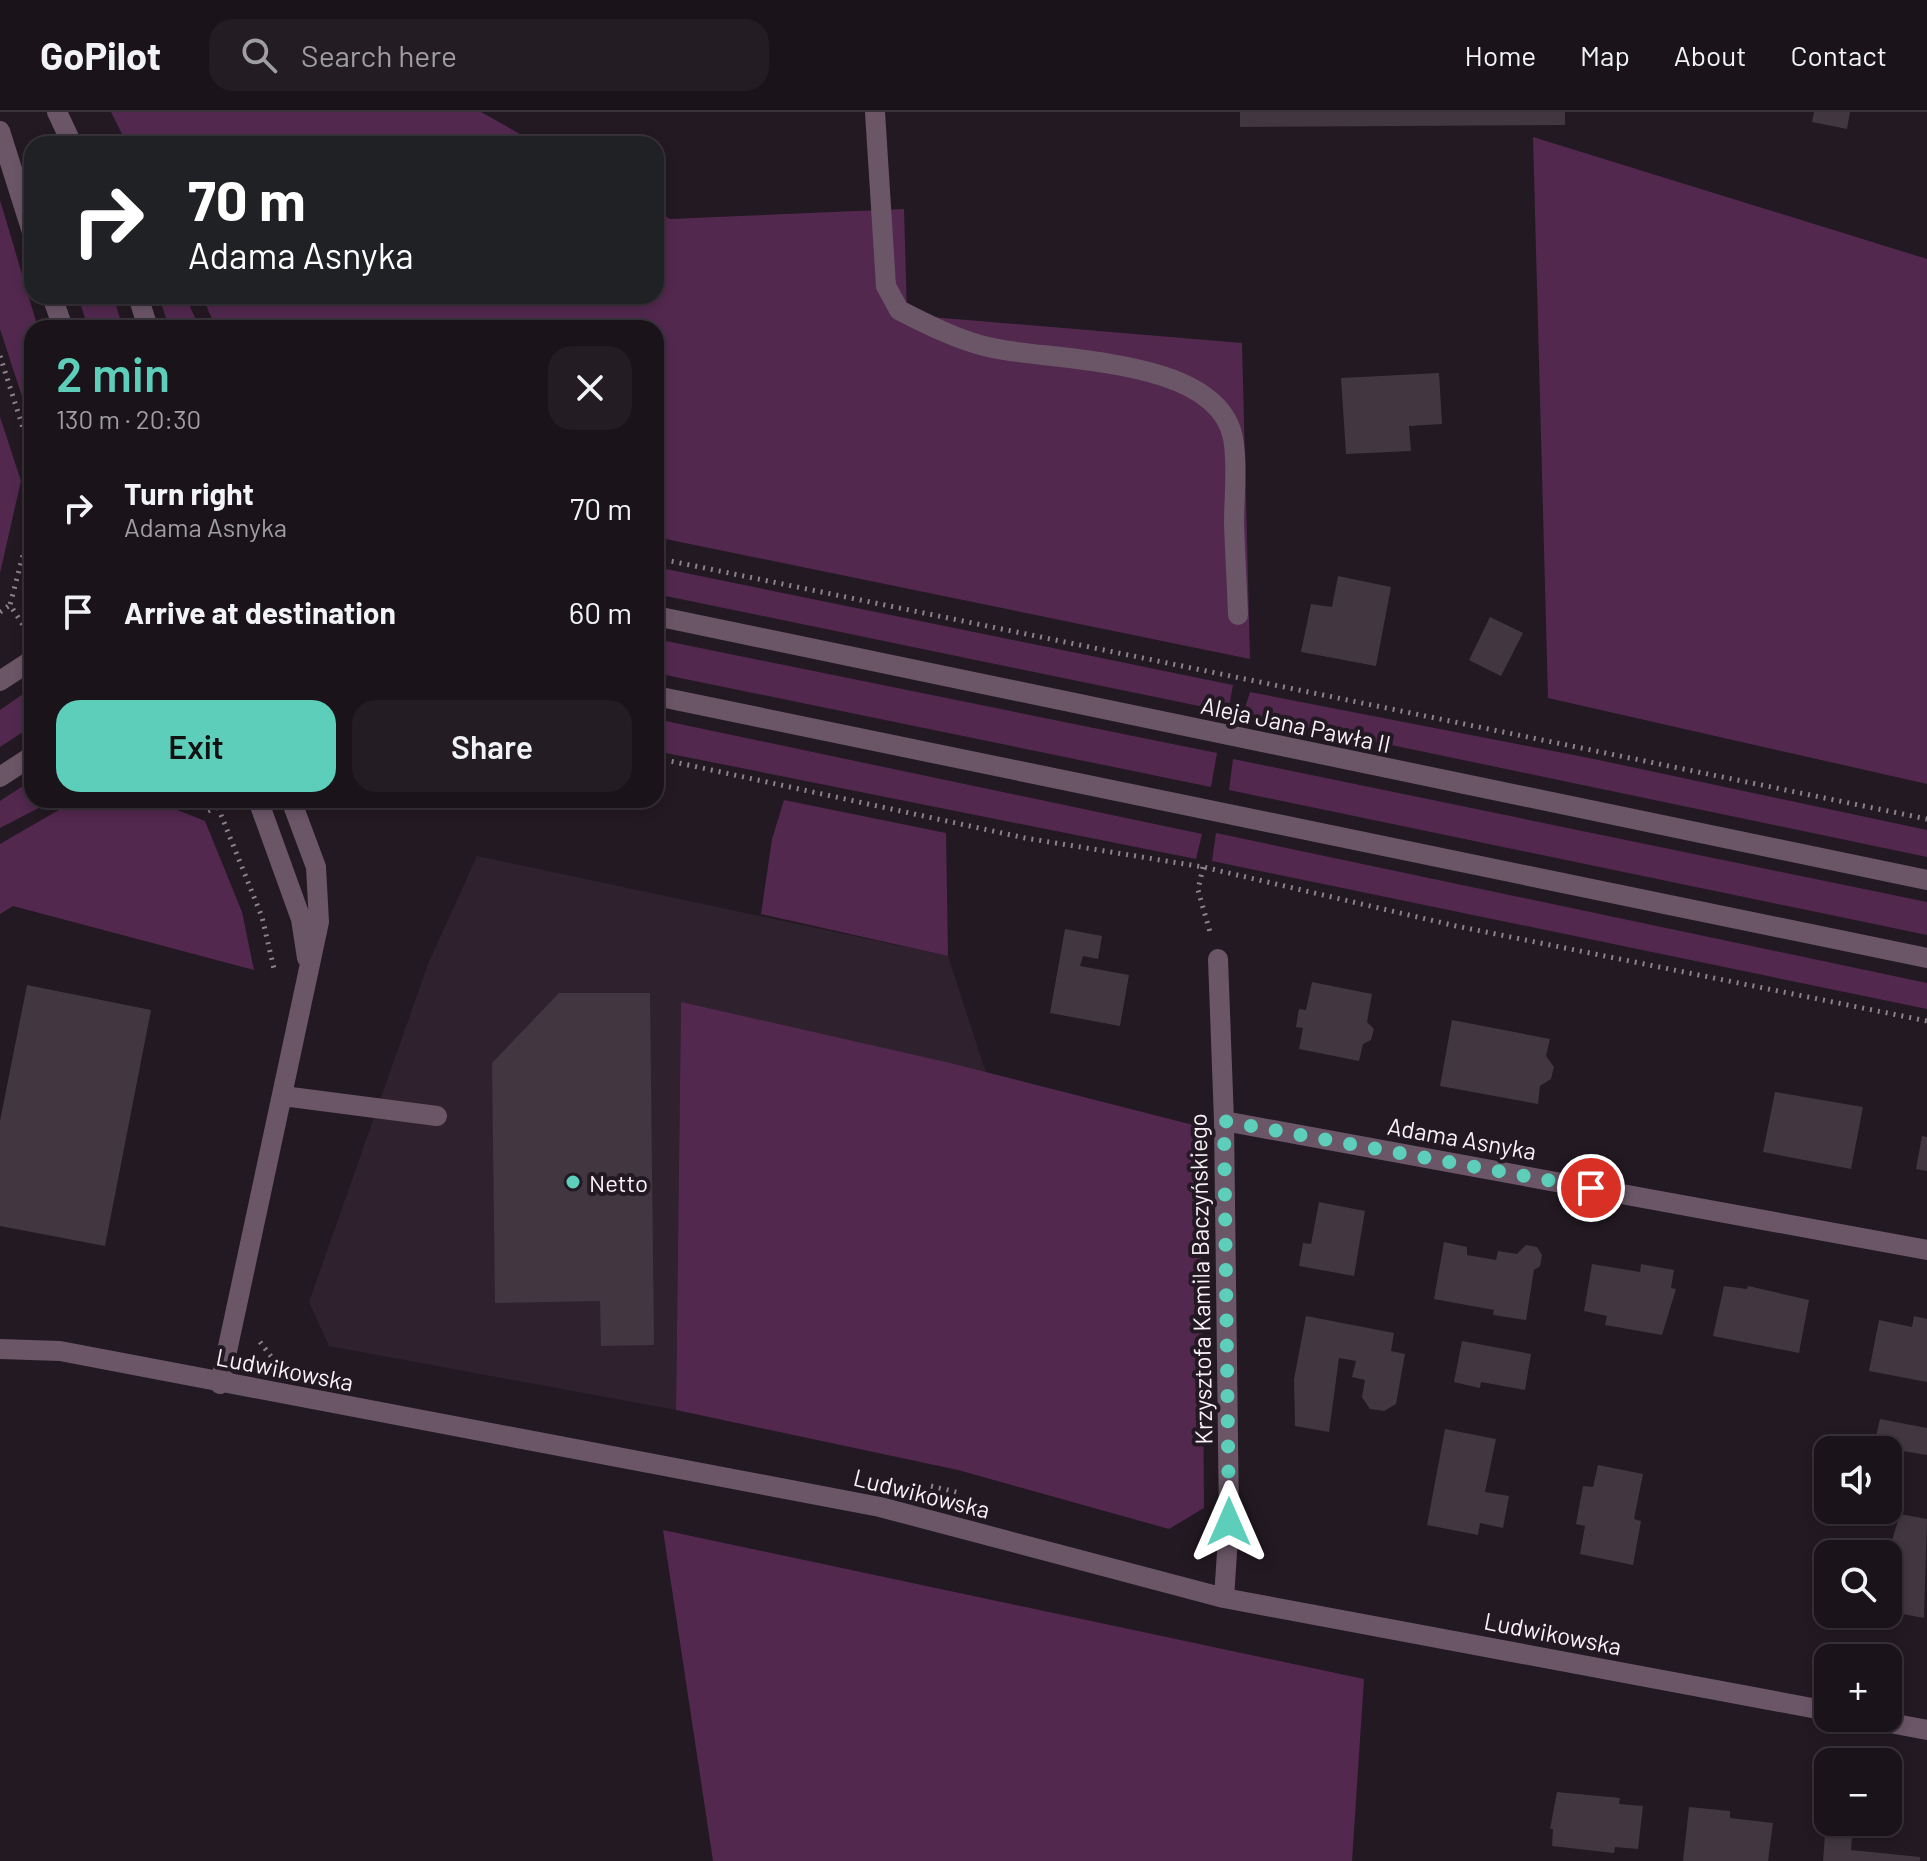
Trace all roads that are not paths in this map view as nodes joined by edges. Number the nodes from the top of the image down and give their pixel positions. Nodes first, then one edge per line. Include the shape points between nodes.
1 (57, 112) edge
2 (875, 112) edge
3 (0, 131) edge
4 (68, 136) edge
5 (24, 207) edge
6 (1238, 615) dead end
7 (664, 618) edge
8 (24, 665) edge
9 (0, 681) edge
10 (664, 698) edge
11 (24, 761) edge
12 (0, 777) edge
13 (261, 808) edge
14 (294, 808) edge
15 (1927, 880) edge
16 (1927, 958) edge
17 (1218, 959) road end
18 (309, 973) junction
19 (283, 1096) junction
20 (437, 1116) dead end
21 (1224, 1121) junction
22 (1927, 1250) edge
23 (0, 1349) edge
24 (220, 1384) junction
25 (1224, 1598) junction
26 (1814, 1708) edge
27 (1902, 1725) edge
28 (1927, 1730) edge

1 - 4 street
2 - 6 street via 883,251 890,298 899,310 988,347 1119,364 1172,380 1226,419 1233,437
3 - 5 street
7 - 15 street, Aleja Jana Pawła II
8 - 9 street
10 - 16 street
11 - 12 street
13 - 18 street via 301,919
14 - 18 street via 316,867 319,922
17 - 21 street, Krzysztofa Kamila Baczyńskiego
18 - 19 street
19 - 20 street
19 - 24 street
21 - 22 street, Adama Asnyka
21 - 25 street, Krzysztofa Kamila Baczyńskiego via 1229,1522
23 - 24 street, Ludwikowska via 60,1351
24 - 25 street, Ludwikowska via 880,1507
25 - 26 street, Ludwikowska
27 - 28 street

